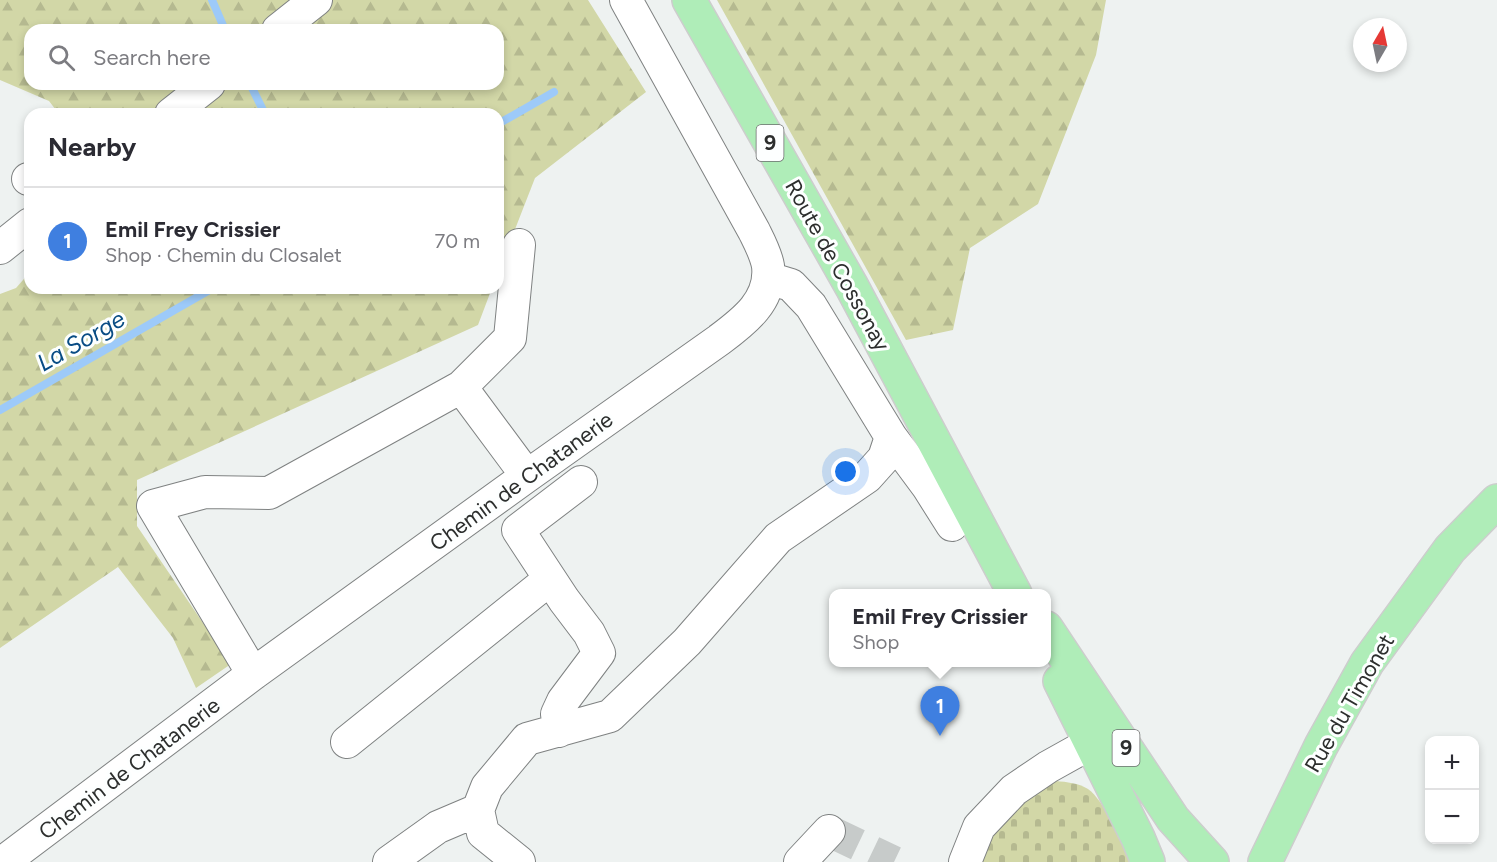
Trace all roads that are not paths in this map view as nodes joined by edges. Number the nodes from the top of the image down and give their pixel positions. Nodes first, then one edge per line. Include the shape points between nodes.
1 (316, 0) edge
2 (626, 0) edge
3 (689, 0) edge
4 (286, 24) edge
5 (201, 90) edge
6 (179, 108) edge
7 (24, 230) edge
8 (519, 245) dead end
9 (0, 248) edge
10 (768, 278) junction
11 (461, 387) junction
12 (891, 437) junction
13 (527, 476) junction
14 (581, 482) dead end
15 (1497, 501) edge
16 (952, 525) dead end
17 (983, 532) junction
18 (550, 579) junction
19 (1012, 589) edge
20 (1021, 589) edge
21 (1051, 634) edge
22 (1051, 663) edge
23 (254, 674) junction
24 (559, 731) junction
25 (347, 742) dead end
26 (1091, 742) junction
27 (478, 810) junction
28 (830, 831) dead end
29 (8, 862) edge
30 (389, 862) edge
31 (519, 862) edge
32 (800, 862) edge
33 (965, 862) edge
34 (1148, 862) edge
35 (1212, 862) edge
36 (1265, 862) edge

1 - 4 street
2 - 10 street via 754,231 765,254
3 - 17 main road, Route de Cossonay / 9 via 852,287
5 - 6 street
7 - 9 street
8 - 11 street via 510,338
10 - 12 street via 791,285 811,306
10 - 13 street, Chemin de Chatanerie via 763,296 744,322
11 - 13 street
11 - 23 street via 269,493 205,492 153,506
12 - 16 street
12 - 24 street via 884,458 867,477 778,538 687,642 610,717
13 - 23 street, Chemin de Chatanerie
14 - 18 street via 518,530
15 - 36 main road, Rue du Timonet via 1450,549 1367,663 1321,746
17 - 19 main road, Route de Cossonay / 9
17 - 20 main road, Route de Cossonay / 9
18 - 24 street via 599,653 563,700 557,714
18 - 25 street
21 - 35 main road, 9 via 1173,819
22 - 26 main road, 9
23 - 29 street, Chemin de Chatanerie
24 - 27 street via 527,739 487,787
26 - 33 street via 1014,790 979,827
26 - 34 main road, 9
27 - 30 street via 438,827
27 - 31 street via 483,833
28 - 32 street

